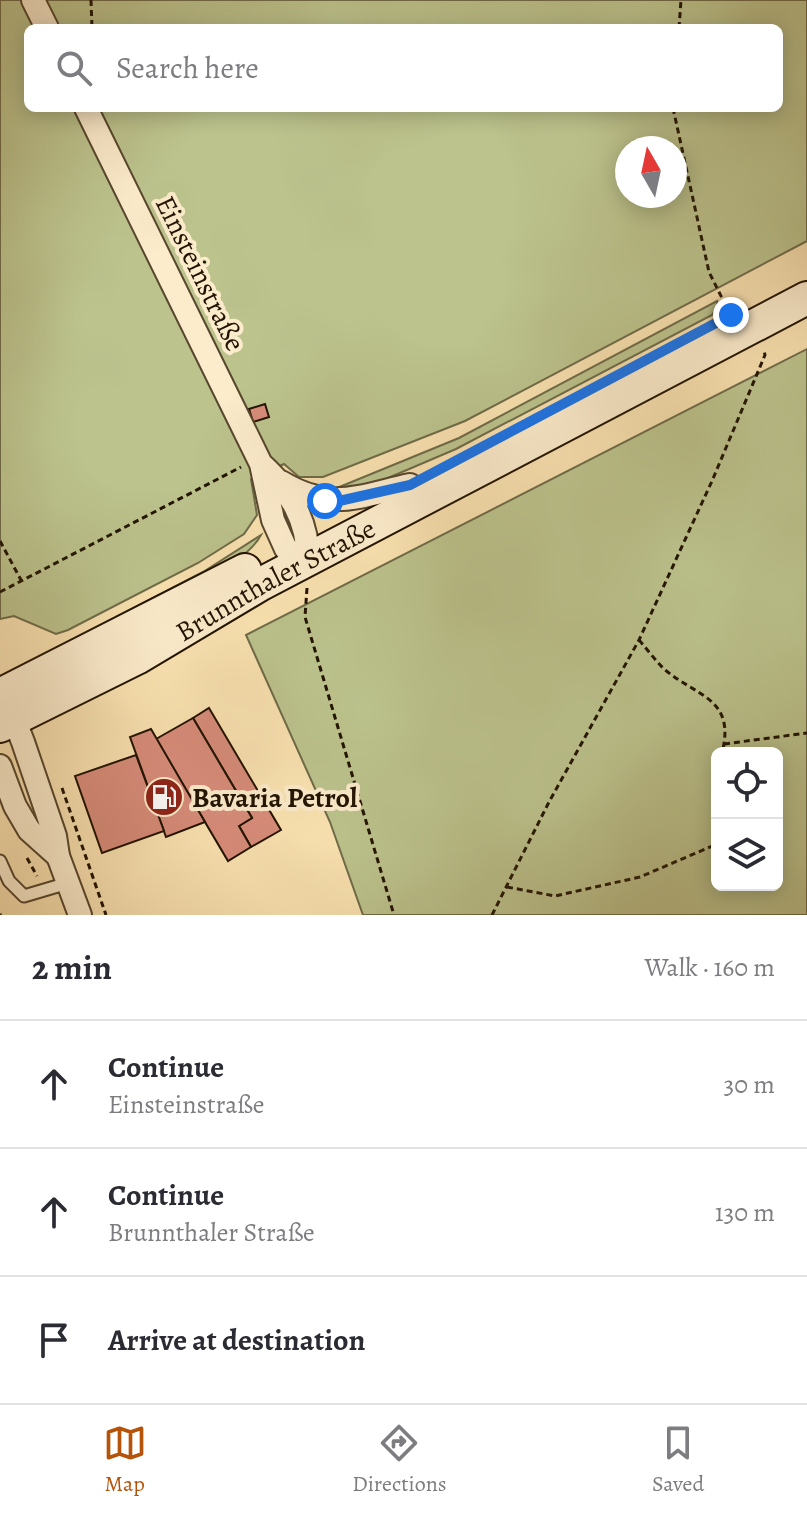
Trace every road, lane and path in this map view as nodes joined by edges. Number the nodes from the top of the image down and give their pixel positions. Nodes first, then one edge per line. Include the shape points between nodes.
1 (33, 0) edge
2 (91, 0) edge
3 (681, 0) edge
4 (45, 24) edge
5 (92, 24) edge
6 (679, 24) edge
7 (88, 112) edge
8 (674, 112) edge
9 (807, 275) edge
10 (807, 298) edge
11 (731, 315) junction
12 (765, 355) dead end
13 (260, 461) junction
14 (281, 481) junction
15 (410, 485) junction
16 (0, 541) edge
17 (301, 548) junction
18 (21, 581) junction
19 (0, 592) edge
20 (639, 640) junction
21 (4, 712) edge
22 (807, 733) edge
23 (724, 744) junction
24 (723, 747) edge
25 (0, 766) edge
26 (62, 787) dead end
27 (8, 799) edge
28 (711, 847) edge
29 (24, 853) dead end
30 (58, 856) junction
31 (0, 861) edge
32 (5, 883) edge
33 (68, 883) junction
34 (506, 887) junction
35 (46, 891) junction
36 (80, 915) edge
37 (106, 915) edge
38 (394, 915) edge
39 (492, 915) edge

1 - 4 street
2 - 5 path
3 - 6 path
7 - 13 street, Einsteinstraße
8 - 11 path via 709,272
9 - 11 main road, Brunnthaler Straße
10 - 17 main road, Brunnthaler Straße
11 - 15 main road, Brunnthaler Straße
12 - 20 path
13 - 14 street, Einsteinstraße
13 - 17 street, Einsteinstraße via 273,520
13 - 18 path
14 - 15 street, Einsteinstraße via 313,497 339,501
14 - 17 street, Einsteinstraße via 296,505
15 - 17 main road, Brunnthaler Straße
16 - 18 path
17 - 21 main road, Brunnthaler Straße
17 - 38 path via 305,617
18 - 19 path
20 - 23 path via 664,668 716,704 727,733
20 - 34 path
21 - 30 street via 55,836
22 - 23 path
23 - 24 path
25 - 27 street
26 - 37 path
27 - 30 street via 29,830
28 - 34 path via 640,877 555,896
29 - 35 path
30 - 33 street
31 - 32 lane
32 - 35 lane via 24,896
33 - 35 lane
33 - 36 street
34 - 39 path

